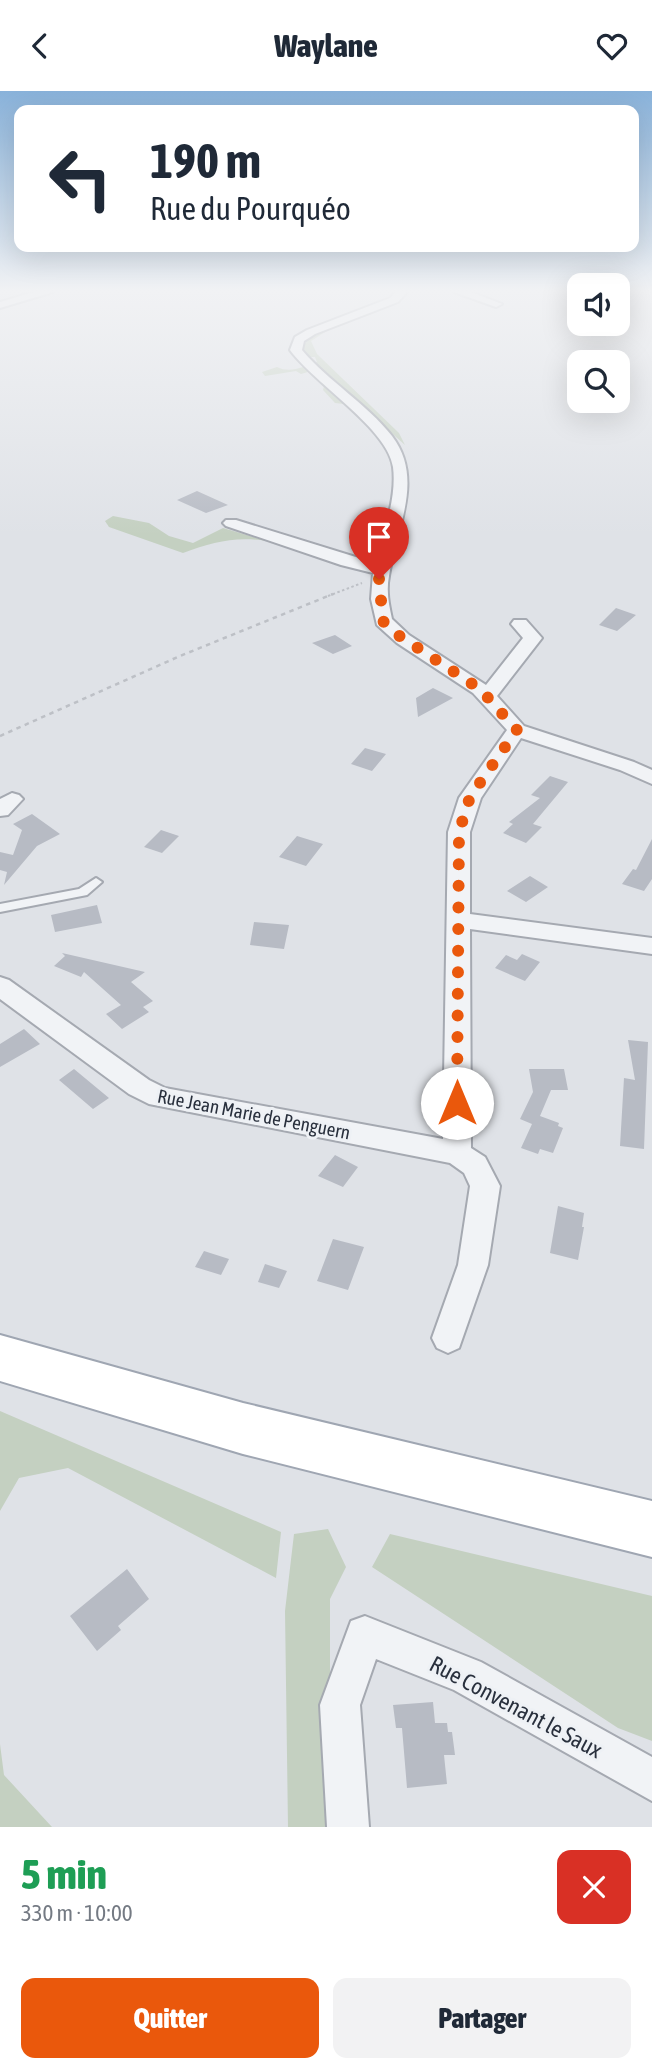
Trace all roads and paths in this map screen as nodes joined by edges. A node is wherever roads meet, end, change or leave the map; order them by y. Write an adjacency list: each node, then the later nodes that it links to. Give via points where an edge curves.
1 (314, 373): 3 (street, via 369,422 399,461 398,498)
2 (231, 523): 3 (street)
3 (381, 573): 5 (street, via 381,610 389,629); 7 (path, via 120,681)
4 (520, 624): 5 (street, via 533,638)
5 (487, 696): 6 (street)
6 (517, 730): 8 (street); 11 (street, via 470,797 459,832)
7 (0, 737)
8 (652, 778)
9 (96, 882): 10 (lane, via 83,892)
10 (0, 908)
11 (459, 920): 12 (street); 14 (street)
12 (652, 946)
13 (0, 986): 14 (street, Rue Jean Marie de Penguern, via 159,1097)
14 (457, 1153): 15 (street, via 475,1165 485,1186 473,1265)
15 (448, 1338)
16 (0, 1358): 17 (main road, via 178,1412 390,1468)
17 (652, 1529)
18 (652, 1780): 19 (street, Rue Convenant le Saux, via 467,1676 365,1635 340,1705)
19 (348, 1827)

